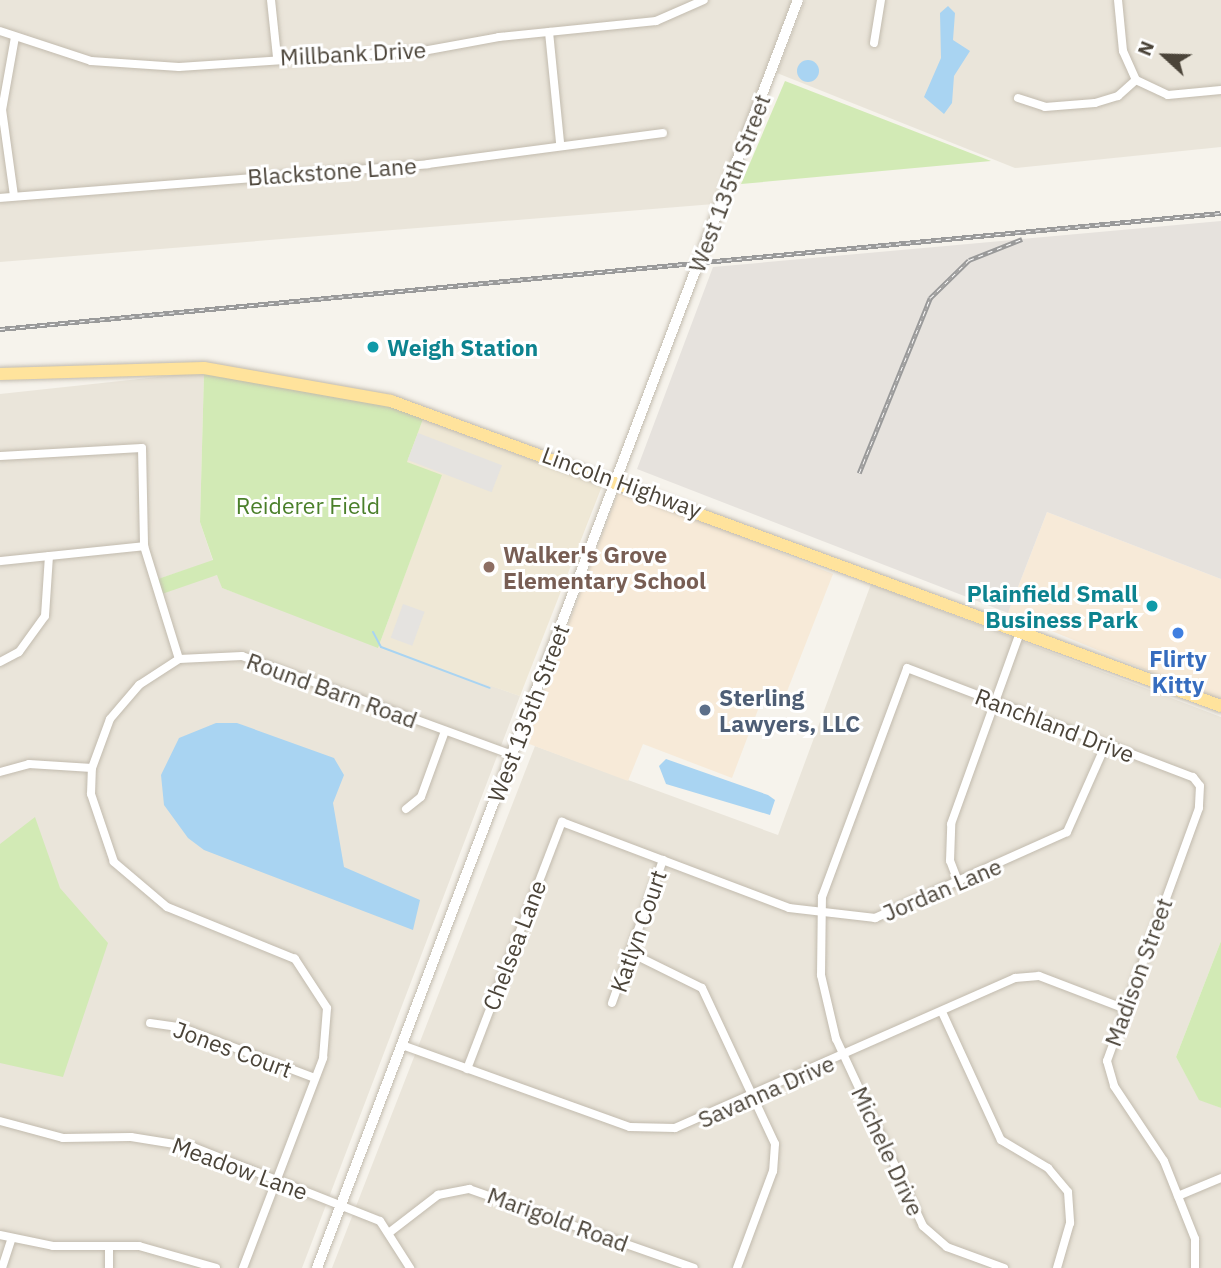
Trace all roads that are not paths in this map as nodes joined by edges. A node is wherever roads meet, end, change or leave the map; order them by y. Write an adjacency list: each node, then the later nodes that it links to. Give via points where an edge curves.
1 (271, 0): 10 (street)
2 (704, 0): 7 (street, Millbank Drive, via 656,21)
3 (798, 0): 20 (street, West 135th Street)
4 (881, 0): 9 (street)
5 (1118, 0): 11 (street, via 1123,51)
6 (0, 31): 8 (street, Millbank Drive)
7 (549, 32): 10 (street, Millbank Drive, via 407,53); 15 (street)
8 (15, 37): 10 (street, Millbank Drive, via 124,67); 16 (street, via 2,110)
9 (874, 43)
10 (277, 57)
11 (1136, 80): 12 (street, via 1168,95); 13 (street, via 1118,96 1095,103 1045,107)
12 (1221, 90)
13 (1018, 99)
14 (663, 133): 15 (street, Blackstone Lane)
15 (560, 143): 16 (street, Blackstone Lane, via 358,171)
16 (14, 196): 17 (street, Blackstone Lane)
17 (0, 198)
18 (0, 374): 20 (main road, Lincoln Highway, via 140,366 282,377 412,407)
19 (0, 456): 21 (street, via 142,448)
20 (617, 479): 24 (main road, Lincoln Highway); 32 (street, West 135th Street)
21 (144, 546): 22 (street); 25 (street)
22 (49, 556): 23 (street); 26 (street, via 45,616 19,652)
23 (0, 561)
24 (1020, 632): 28 (street); 29 (main road, Lincoln Highway)
25 (179, 659): 30 (street, Round Barn Road, via 219,655 263,662); 33 (street, via 124,700 100,739)
26 (0, 662)
27 (907, 668): 28 (street, Ranchland Drive); 40 (street, Michele Drive)
28 (995, 702): 31 (street, Ranchland Drive); 39 (street, via 951,824 950,861)
29 (1221, 706)
30 (445, 731): 32 (street, Round Barn Road); 36 (street, via 421,797)
31 (1107, 744): 35 (street, Ranchland Drive, via 1193,777); 39 (street, Jordan Lane, via 1067,832)
32 (512, 755): 46 (street, West 135th Street)
33 (92, 768): 34 (street, via 29,764); 49 (street, via 93,815 129,881 167,907 295,959 320,988 329,1026)
34 (0, 772)
35 (1200, 786): 43 (street, Madison Street, via 1199,808)
36 (405, 809)
37 (562, 822): 38 (street, Jordan Lane); 48 (street, Chelsea Lane)
38 (663, 860): 40 (street, Jordan Lane); 41 (street, Katlyn Court)
39 (959, 884): 40 (street, Jordan Lane, via 875,918)
40 (818, 914): 47 (street, Michele Drive, via 821,975)
41 (629, 952): 42 (street, Katlyn Court); 50 (street, via 702,988)
42 (612, 1003)
43 (1123, 1008): 44 (street, Savanna Drive, via 1027,976); 54 (street, Madison Street, via 1109,1046 1109,1077 1152,1140)
44 (942, 1012): 47 (street, Savanna Drive); 69 (street, via 1001,1140 1048,1168 1068,1192 1070,1223)
45 (150, 1023): 49 (street, Jones Court, via 180,1027)
46 (402, 1045): 48 (street, Savanna Drive); 55 (street, West 135th Street)
47 (844, 1057): 50 (street, Savanna Drive); 68 (street, Michele Drive, via 923,1226 947,1247)
48 (467, 1069): 50 (street, Savanna Drive, via 652,1129 704,1121)
49 (315, 1078): 53 (street)
50 (753, 1098): 67 (street, via 776,1156)
51 (0, 1121): 53 (street, Meadow Lane, via 63,1138 160,1139)
52 (1221, 1178): 54 (street)
53 (275, 1180): 55 (street, Meadow Lane); 63 (street)
54 (1178, 1196): 70 (street, Madison Street, via 1195,1239)
55 (341, 1204): 56 (street, Meadow Lane); 64 (street, West 135th Street)
56 (390, 1231): 65 (street); 66 (street, Marigold Road, via 438,1195 469,1189)
57 (0, 1235): 58 (street)
58 (11, 1240): 59 (street); 60 (street)
59 (109, 1246): 61 (street); 62 (street, via 164,1250)
60 (2, 1268)
61 (109, 1268)
62 (216, 1268)
63 (243, 1268)
64 (317, 1268)
65 (410, 1268)
66 (694, 1268)
67 (737, 1268)
68 (1004, 1268)
69 (1057, 1268)
70 (1195, 1268)

